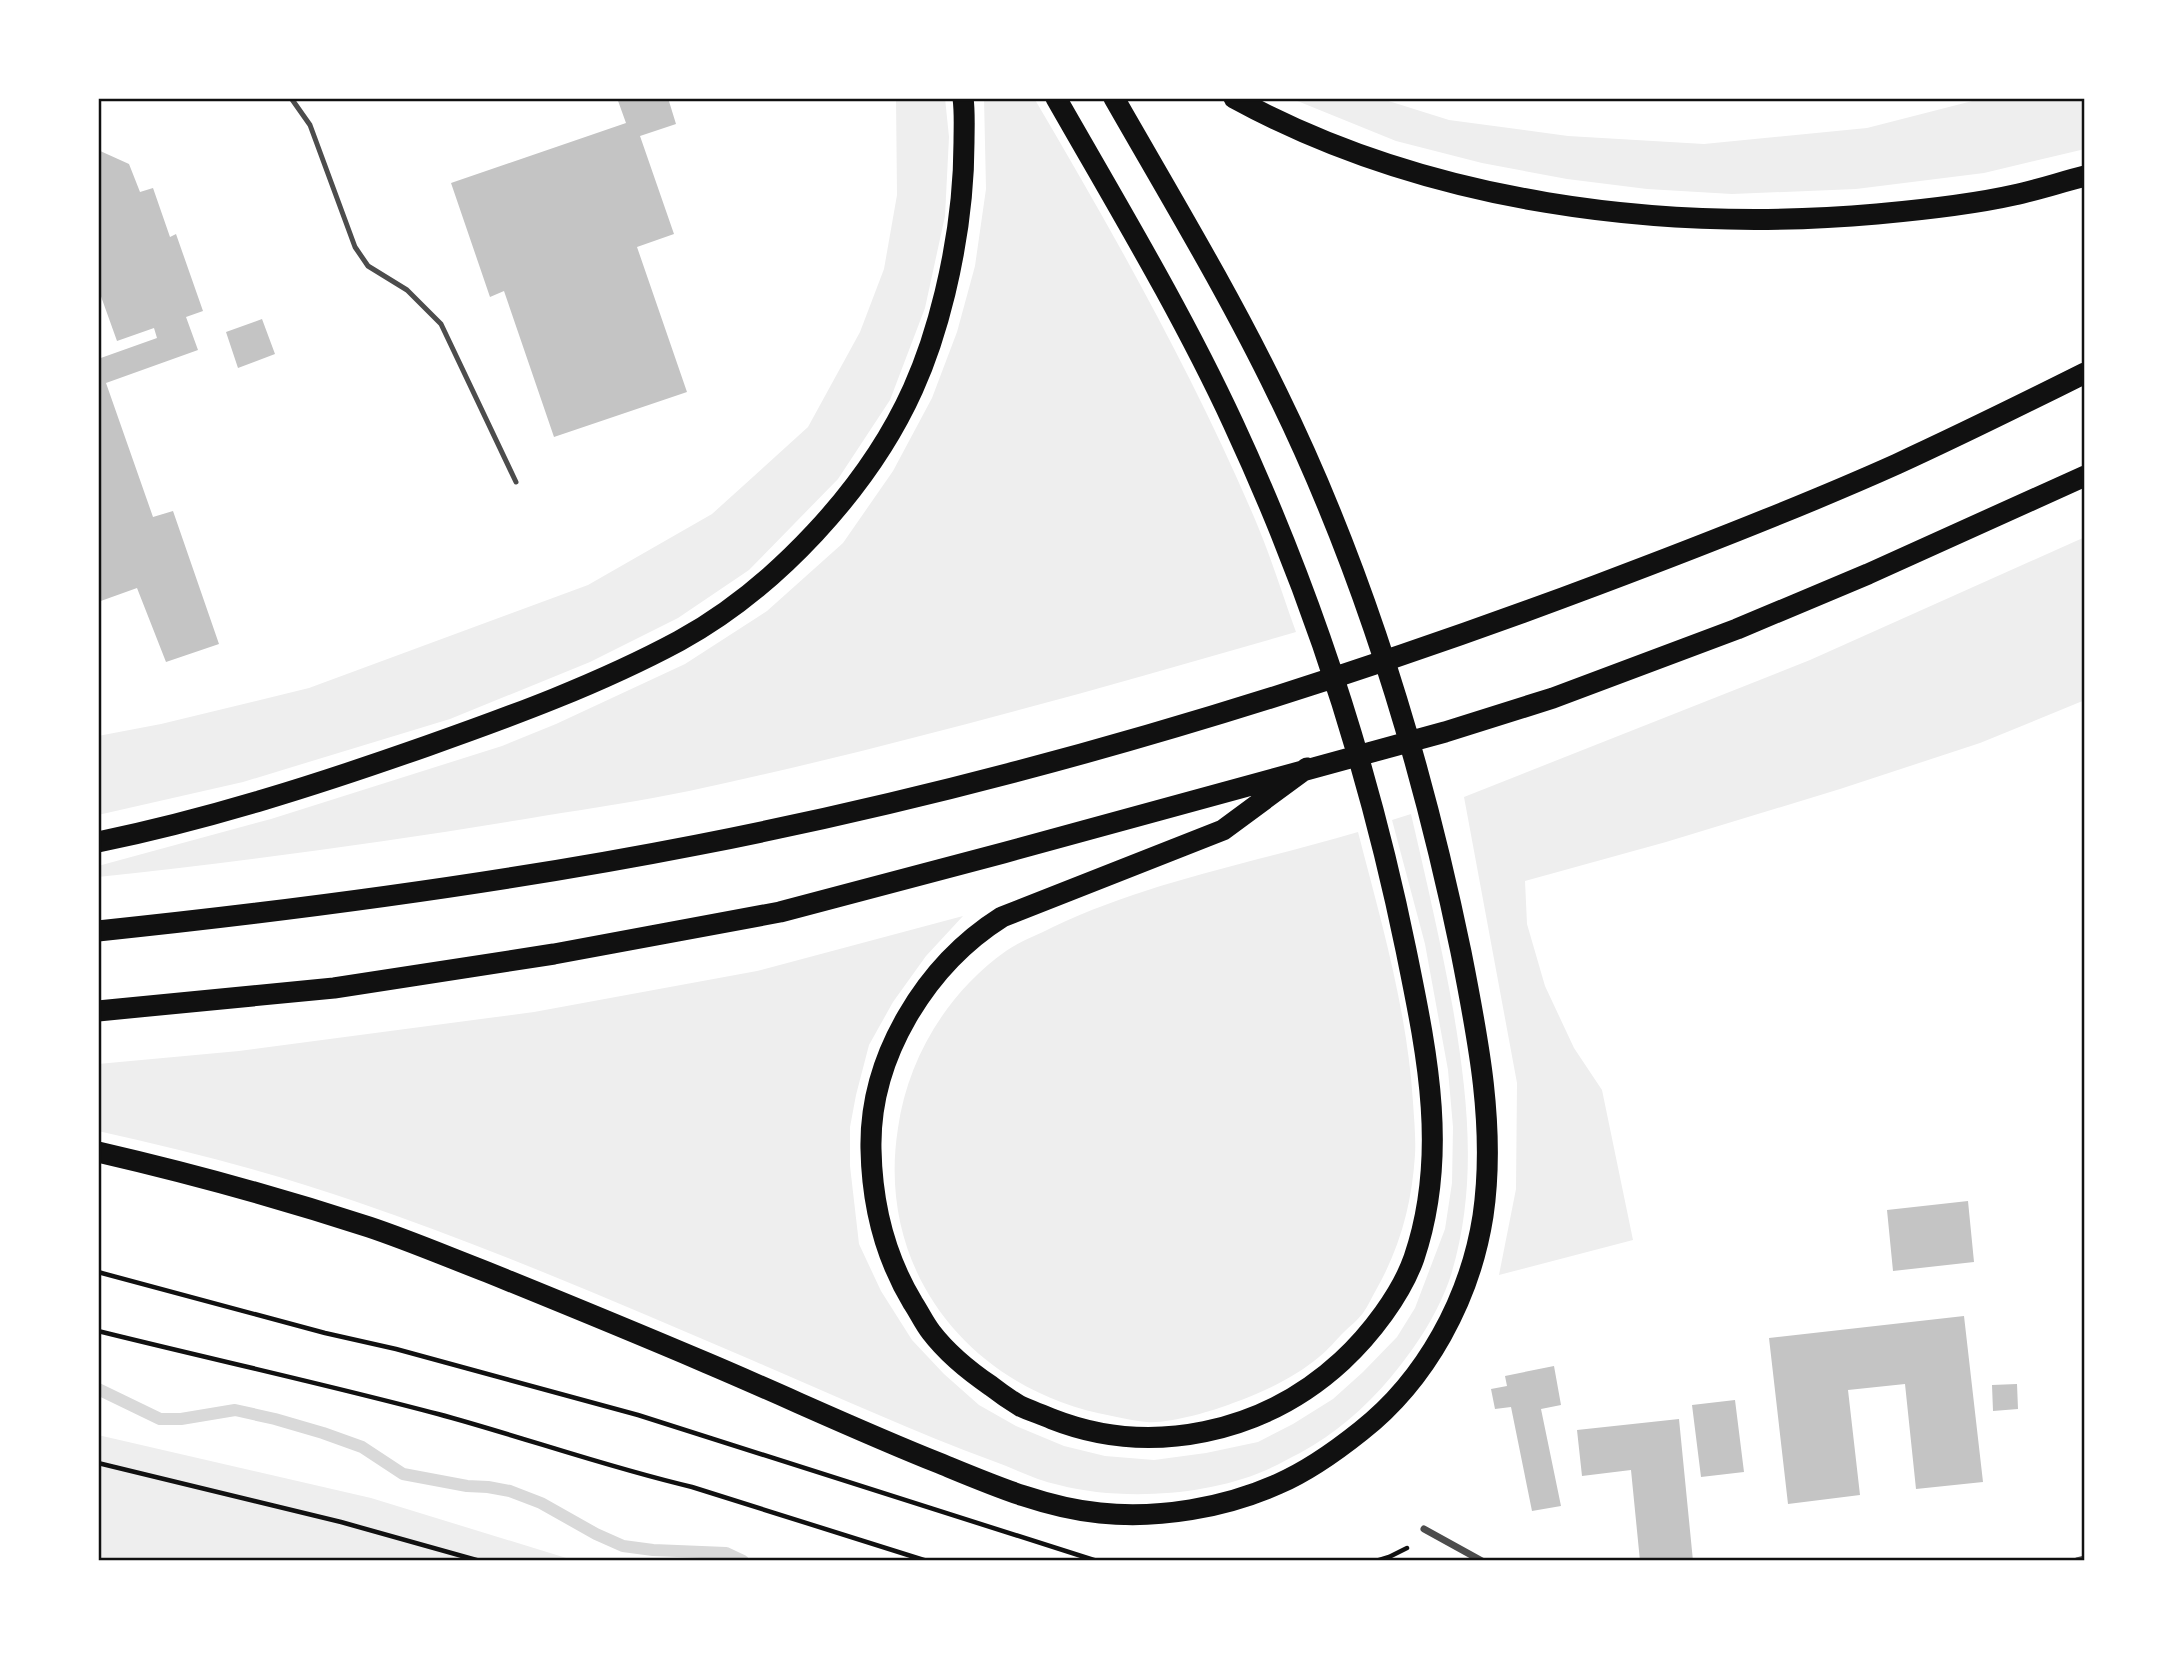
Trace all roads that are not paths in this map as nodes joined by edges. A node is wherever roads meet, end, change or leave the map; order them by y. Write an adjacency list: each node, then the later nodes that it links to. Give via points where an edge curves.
1 (291, 98): 9 (lane, via 310,125 355,247 368,266 407,290 441,324)
2 (963, 98): 11 (highway, via 964,185 956,247 935,331 913,391 877,453 836,509 784,565 736,604 680,640 604,678 365,768)
3 (1056, 98): 10 (highway, via 1182,321 1233,423 1314,620 1345,712 1399,913 1434,1115 1426,1215 1412,1264 1358,1347 1321,1381 1234,1426 1180,1437 1123,1437 1071,1426 1020,1406 970,1372 931,1332 886,1248 876,1208 871,1138 875,1099 900,1029 957,951 1002,917 1223,830)
4 (1114, 98): 14 (highway, via 1240,318 1280,399 1365,601 1398,699 1436,840 1466,979 1486,1109 1483,1219 1451,1319 1419,1373 1379,1417 1332,1454 1278,1484 1219,1504 1157,1514 1097,1513 1038,1500 977,1479 577,1308 371,1228)
5 (1234, 98): 6 (highway, via 1278,122 1439,180 1624,212 1821,219 2012,196)
6 (2085, 176)
7 (2085, 373): 12 (highway, via 1897,464 1708,543 1523,613 1188,724 927,794 701,845 463,886)
8 (2085, 476): 10 (highway, via 1737,629 1553,698)
9 (516, 482)
10 (1307, 768): 13 (highway, via 780,912 334,988)
11 (98, 842)
12 (98, 931)
13 (98, 1011)
14 (98, 1152)
15 (1424, 1529): 17 (street)
16 (2085, 1559): 18 (street)
17 (1482, 1561)
18 (2077, 1561)

